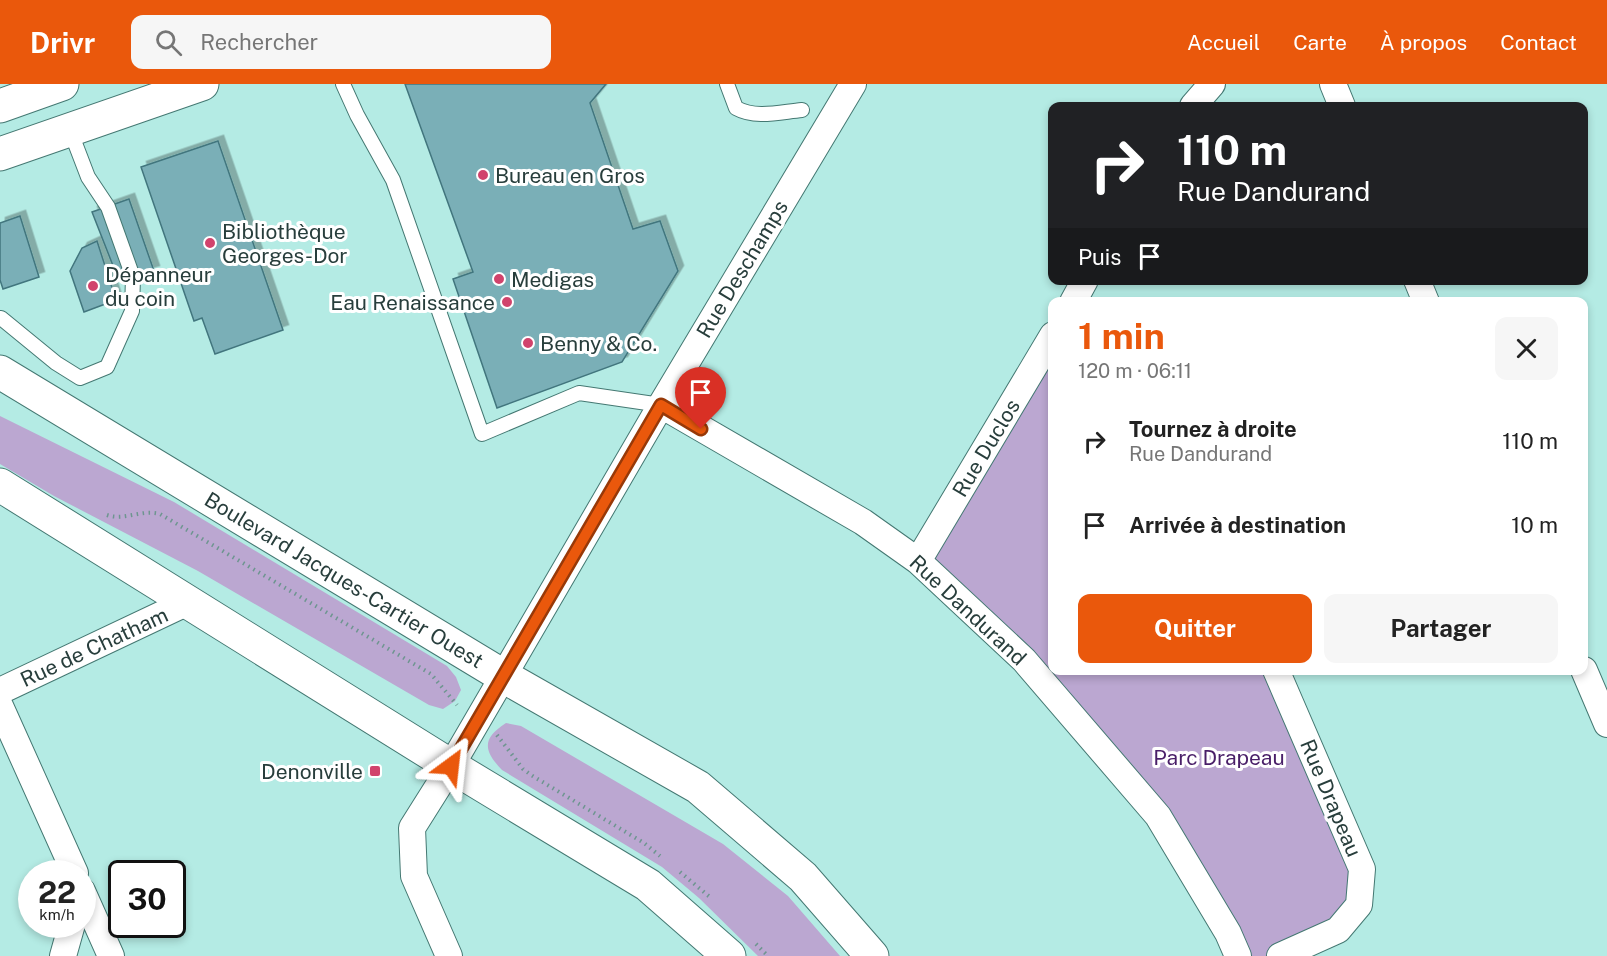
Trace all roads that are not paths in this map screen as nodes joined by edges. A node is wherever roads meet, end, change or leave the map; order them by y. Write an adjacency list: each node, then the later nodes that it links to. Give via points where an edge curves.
1 (62, 84): 10 (main road)
2 (202, 84): 12 (main road)
3 (344, 84): 17 (lane, via 393,180 482,434 579,393)
4 (727, 84): 11 (lane, via 736,108 745,113)
5 (853, 84): 17 (street, Rue Deschamps)
6 (1212, 84): 8 (street)
7 (1333, 84): 9 (street)
8 (1196, 102)
9 (1340, 102)
10 (0, 106)
11 (802, 110)
12 (70, 130): 13 (main road); 14 (lane, via 88,177 108,207 133,277 132,311 107,367 80,378)
13 (0, 154)
14 (1, 318)
15 (1048, 343): 19 (street, Rue Duclos)
16 (0, 372): 23 (main road, Boulevard Jacques-Cartier Ouest)
17 (661, 405): 19 (street, Rue Dandurand, via 863,522); 23 (street, Rue Deschamps)
18 (0, 485): 20 (main road)
19 (918, 561): 36 (street, Rue Dandurand, via 1024,660 1158,816)
20 (188, 602): 24 (street, Rue de Chatham); 27 (main road)
21 (1278, 675): 37 (street, Rue Drapeau, via 1362,869 1359,905 1338,930)
22 (1586, 675): 26 (street)
23 (503, 676): 27 (street, Rue Deschamps); 35 (main road, Boulevard Jacques-Cartier Ouest, via 698,787 803,877)
24 (0, 691)
25 (0, 706): 28 (street)
26 (1607, 724)
27 (451, 766): 31 (main road, via 648,885); 34 (street, Rue Deschamps, via 412,828 414,876)
28 (69, 860)
29 (96, 922): 33 (street)
30 (68, 938): 32 (street)
31 (740, 947)
32 (63, 956)
33 (111, 956)
34 (449, 956)
35 (872, 956)
36 (1238, 956)
37 (1280, 956)

